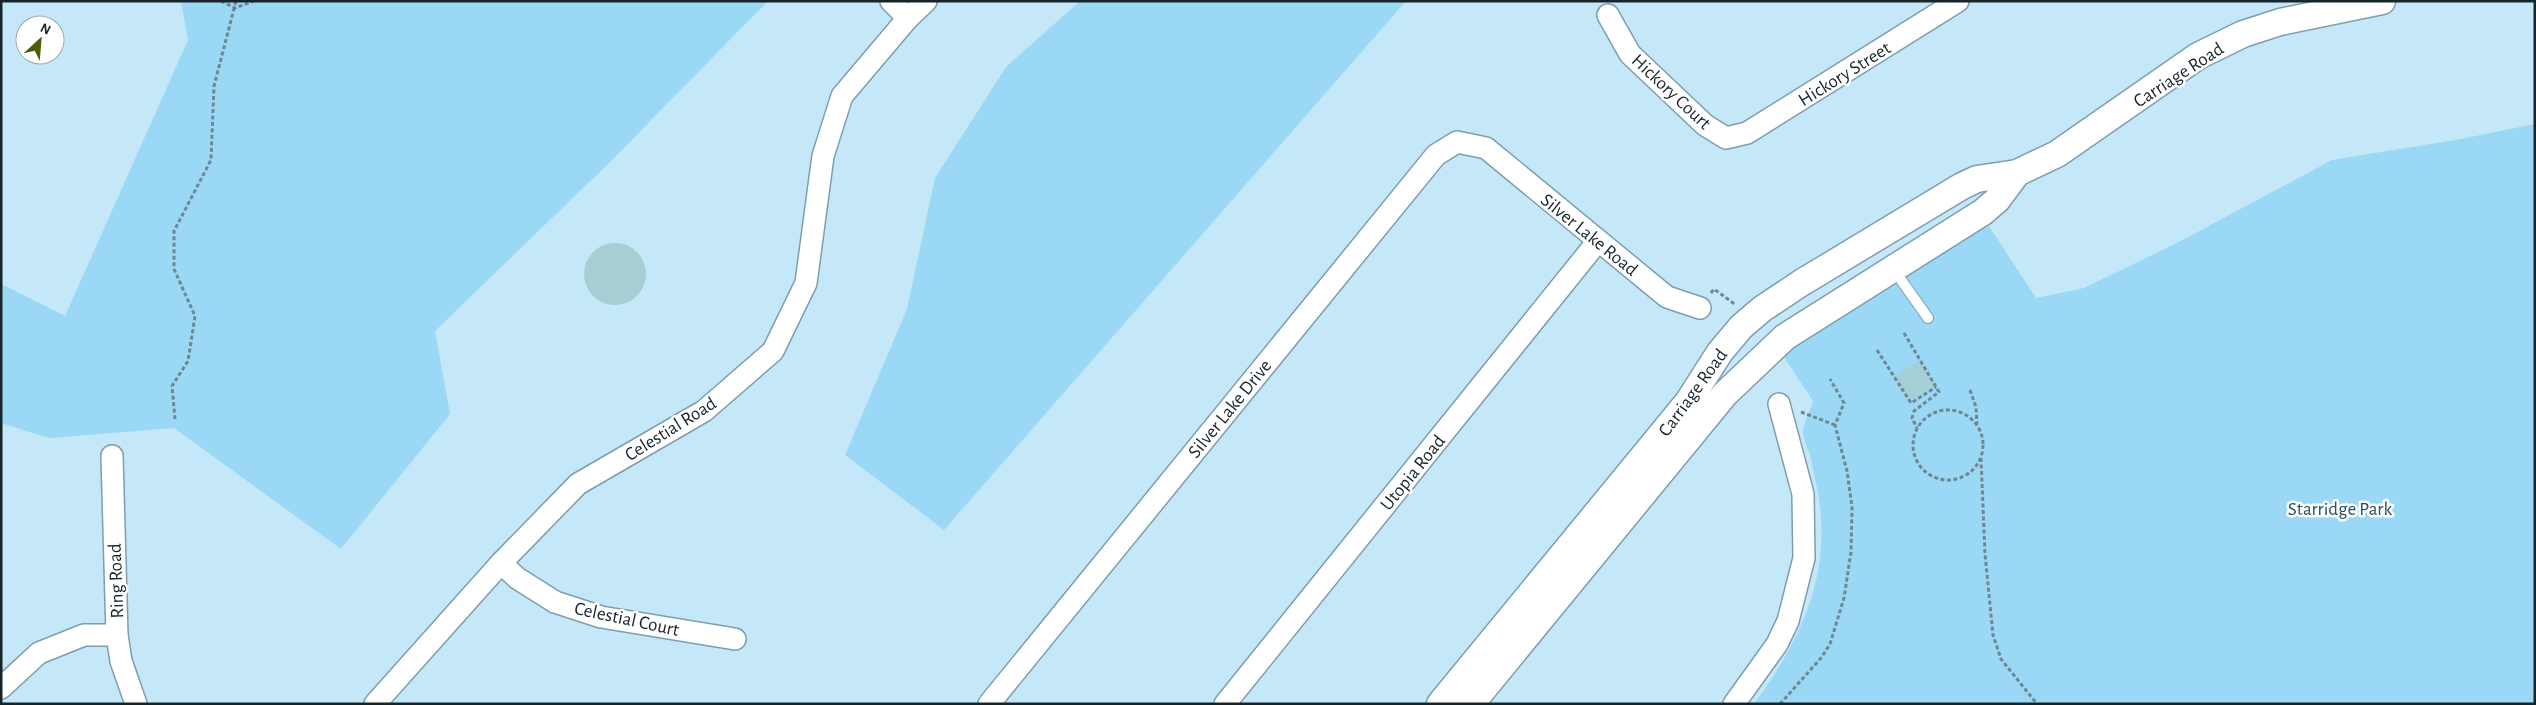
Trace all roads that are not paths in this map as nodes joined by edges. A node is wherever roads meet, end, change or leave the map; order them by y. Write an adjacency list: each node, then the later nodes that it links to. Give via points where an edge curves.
1 (891, 1): 6 (street)
2 (926, 1): 6 (street, Celestial Road)
3 (1958, 1): 7 (street, Hickory Street, via 1747,133)
4 (2382, 1): 9 (street, Carriage Road, via 2280,22 2244,34 2198,56 2057,154)
5 (1608, 15): 7 (street, Hickory Court, via 1630,54 1706,125)
6 (908, 18): 18 (street, Celestial Road, via 842,96 823,156 806,283 773,351 704,411 578,484)
7 (1726, 138)
8 (1486, 148): 11 (street, Silver Lake Road); 24 (street, Silver Lake Drive, via 1457,142 1436,155)
9 (2017, 173): 10 (street, Carriage Road, via 1970,182); 12 (street, Carriage Road, via 1983,212)
10 (1874, 240): 12 (street); 16 (street, Carriage Road, via 1801,283 1741,327 1720,352)
11 (1598, 241): 13 (street, Silver Lake Road, via 1667,297); 25 (street, Utopia Road)
12 (1894, 269): 14 (lane); 16 (street, Carriage Road, via 1784,337 1725,394)
13 (1700, 308)
14 (1928, 318)
15 (1779, 404): 28 (street, via 1803,494 1804,558 1788,622 1777,644)
16 (1685, 423): 26 (street, Carriage Road); 27 (street, Carriage Road)
17 (112, 456): 19 (street, Ring Road)
18 (501, 563): 20 (street, Celestial Court, via 517,578 560,603 601,616); 23 (street, Celestial Road)
19 (116, 634): 21 (street, via 84,635 39,654); 22 (street, Ring Road)
20 (735, 639)
21 (1, 688)
22 (136, 704)
23 (375, 704)
24 (988, 704)
25 (1225, 704)
26 (1440, 704)
27 (1471, 704)
28 (1734, 704)

